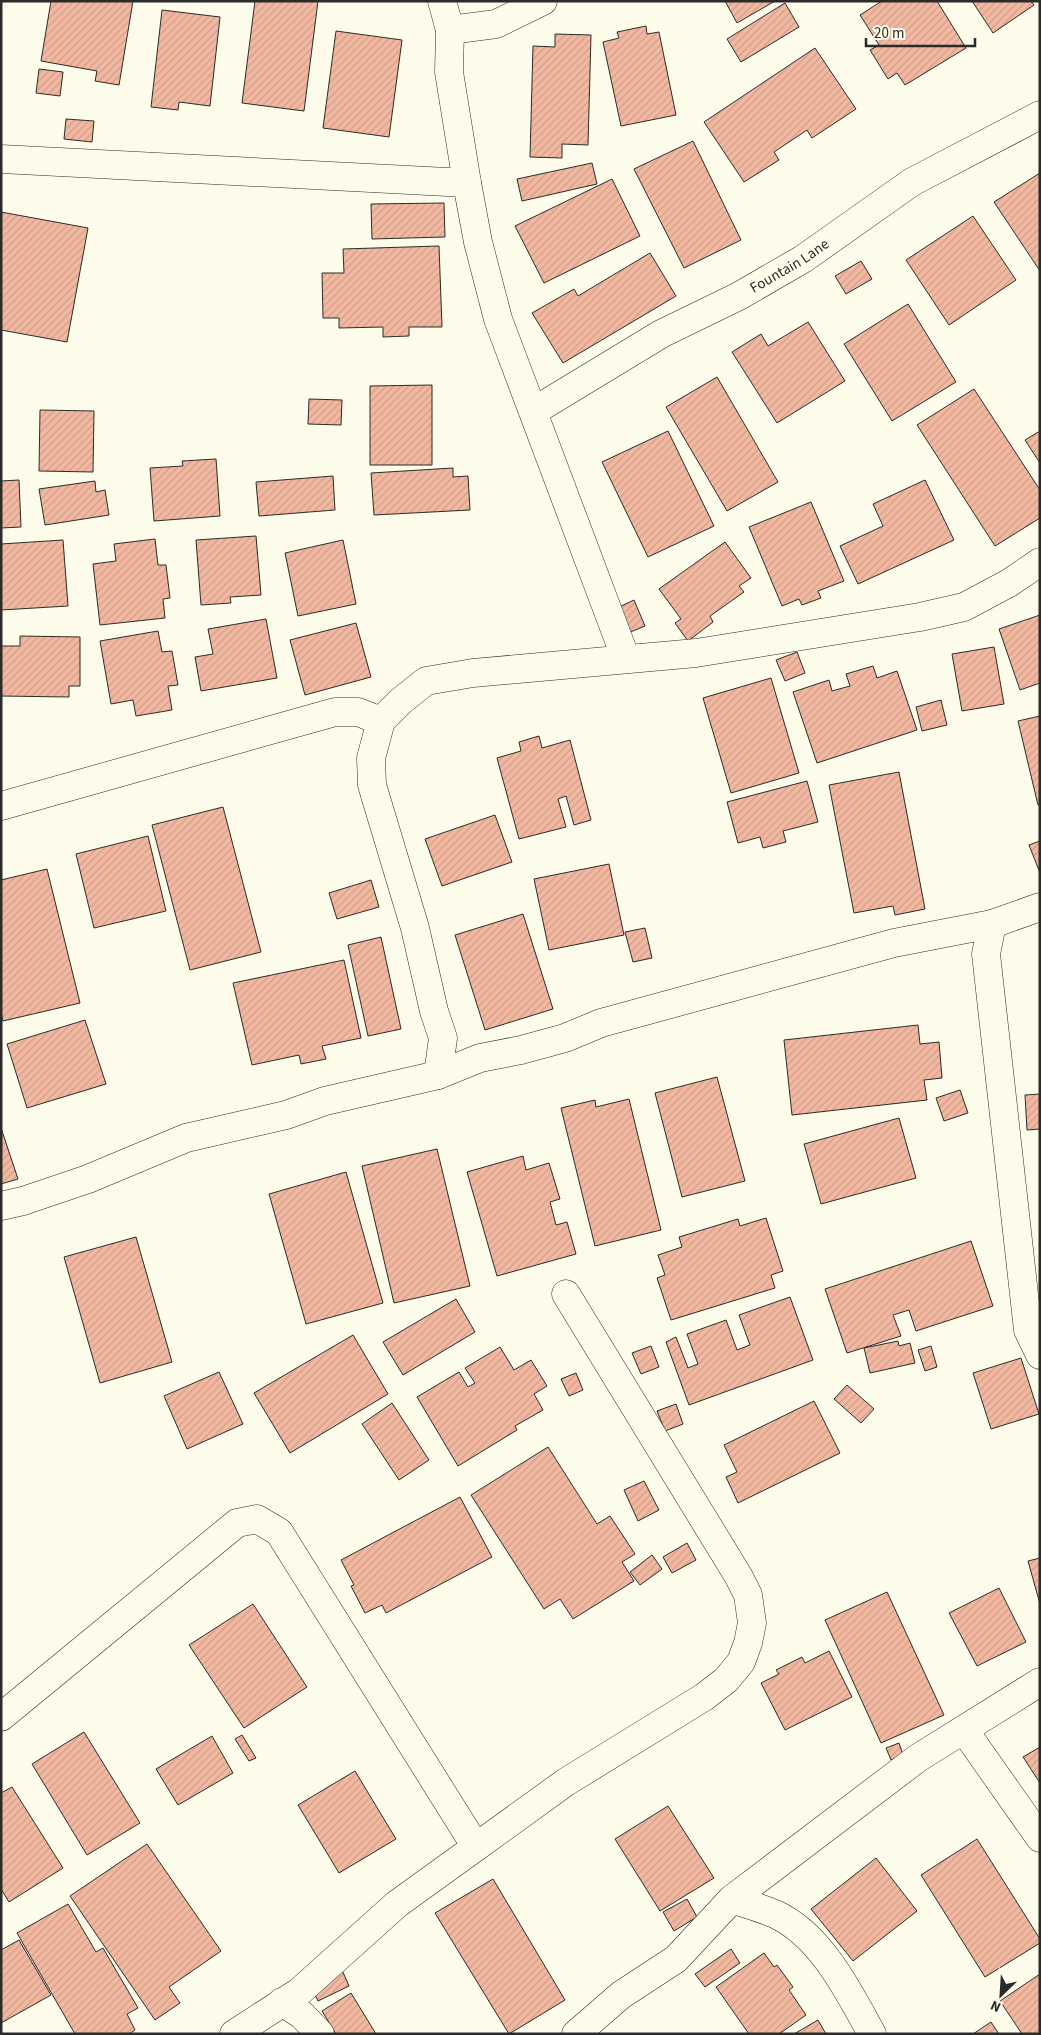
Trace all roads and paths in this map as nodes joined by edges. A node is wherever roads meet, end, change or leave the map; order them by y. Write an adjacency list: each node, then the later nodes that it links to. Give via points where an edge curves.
1 (442, 1): 3 (street)
2 (543, 1): 3 (street, via 496,24)
3 (450, 30): 6 (street, via 449,72)
4 (1040, 115): 7 (street, Fountain Lane, via 912,182 803,259 739,296 660,334)
5 (1, 159): 6 (street)
6 (468, 183): 7 (street, via 478,242 498,319)
7 (534, 411): 9 (street)
8 (1040, 562): 9 (street, via 964,607 696,653)
9 (626, 659): 10 (street, via 473,673 426,681)
10 (381, 722): 11 (street, via 358,712 335,712); 14 (street, via 372,758 372,785 415,928 442,1038)
11 (1, 806)
12 (1040, 907): 13 (street)
13 (992, 924): 14 (street, via 894,943 601,1023 566,1038 480,1058); 17 (street, via 986,954 999,1080 1028,1330)
14 (438, 1075): 15 (street, via 186,1138 88,1179)
15 (1, 1206)
16 (566, 1294): 22 (street, via 739,1577 748,1596 752,1623 741,1662 726,1680 704,1697 566,1782)
17 (1040, 1355)
18 (1040, 1682): 20 (street)
19 (1, 1717): 22 (street, via 237,1523 257,1519 279,1532)
20 (964, 1730): 21 (street); 23 (street, via 918,1758)
21 (1040, 1838)
22 (476, 1847): 24 (street, via 397,1904 299,1992)
23 (732, 1899): 27 (street, via 676,1959 621,1995); 28 (street, via 776,1914 801,1930 832,1964)
24 (282, 2002): 25 (street); 26 (street)
25 (234, 2034)
26 (320, 2034)
27 (576, 2034)
28 (872, 2034)

